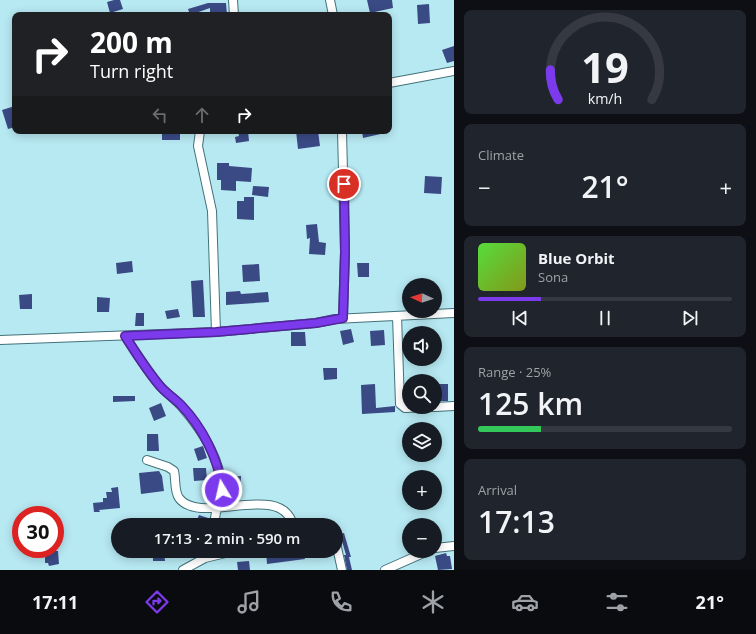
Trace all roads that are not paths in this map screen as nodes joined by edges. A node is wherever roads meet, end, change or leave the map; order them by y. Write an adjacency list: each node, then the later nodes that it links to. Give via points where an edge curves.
1 (233, 0): 3 (street)
2 (330, 0): 4 (street)
3 (234, 12)
4 (332, 12)
5 (454, 71): 6 (street)
6 (392, 82)
7 (200, 134): 12 (street, via 198,146 212,211)
8 (342, 134): 11 (street, via 345,252)
9 (454, 312): 10 (street)
10 (396, 316): 11 (street); 15 (street)
11 (343, 318): 12 (street, via 316,323)
12 (216, 332): 13 (street)
13 (125, 336): 14 (street); 19 (street, via 157,382 182,406 208,445 221,481 221,499)
14 (0, 340)
15 (402, 406)
16 (454, 406): 17 (street)
17 (442, 407)
18 (147, 460): 19 (street, via 174,471 178,496 186,503 209,509)
19 (217, 507): 20 (street); 21 (street, via 262,504 277,507)
20 (216, 518)
21 (289, 518)
22 (454, 546): 23 (street)
23 (442, 547)
24 (200, 558): 27 (street)
25 (339, 558): 28 (street)
26 (412, 558): 29 (street)
27 (183, 570)
28 (342, 570)
29 (385, 570)

